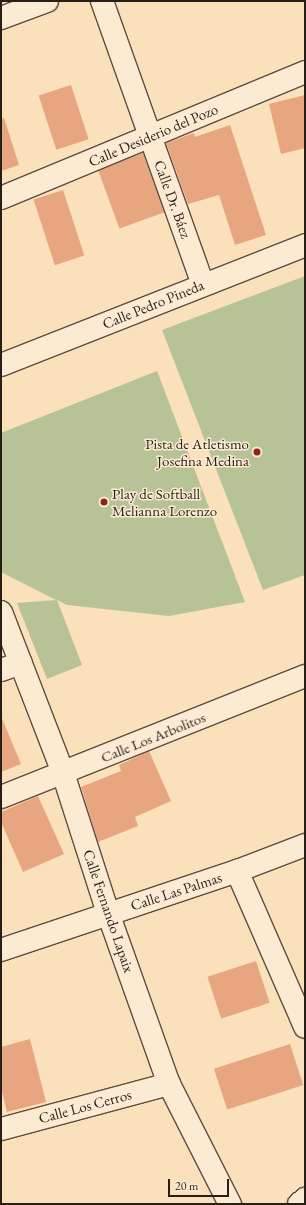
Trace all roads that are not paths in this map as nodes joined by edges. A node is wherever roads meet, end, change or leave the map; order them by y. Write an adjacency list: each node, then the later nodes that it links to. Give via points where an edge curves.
1 (47, 1): 3 (street)
2 (102, 1): 5 (street, Calle Dr. Báez)
3 (1, 18)
4 (305, 72): 5 (street, Calle Desiderio del Pozo)
5 (150, 136): 6 (street, Calle Desiderio del Pozo); 8 (street, Calle Dr. Báez)
6 (1, 198)
7 (305, 245): 8 (street, Calle Pedro Pineda)
8 (203, 284): 9 (street, Calle Pedro Pineda)
9 (1, 365)
10 (1, 612): 11 (street, Calle Fernando Lapaix)
11 (11, 666): 13 (street, Calle Fernando Lapaix)
12 (305, 676): 13 (street, Calle Los Arbolitos)
13 (63, 773): 14 (street, Calle Los Arbolitos); 17 (street, Calle Fernando Lapaix)
14 (1, 797)
15 (305, 845): 16 (street, Calle Las Palmas)
16 (237, 871): 17 (street, Calle Las Palmas); 19 (street)
17 (108, 913): 18 (street, Calle Las Palmas); 20 (street, Calle Fernando Lapaix)
18 (1, 950)
19 (305, 1027)
20 (169, 1084): 21 (street, Calle Los Cerros); 23 (street, Calle Fernando Lapaix)
21 (1, 1129)
22 (305, 1199): 24 (street)
23 (230, 1204)
24 (299, 1204)

